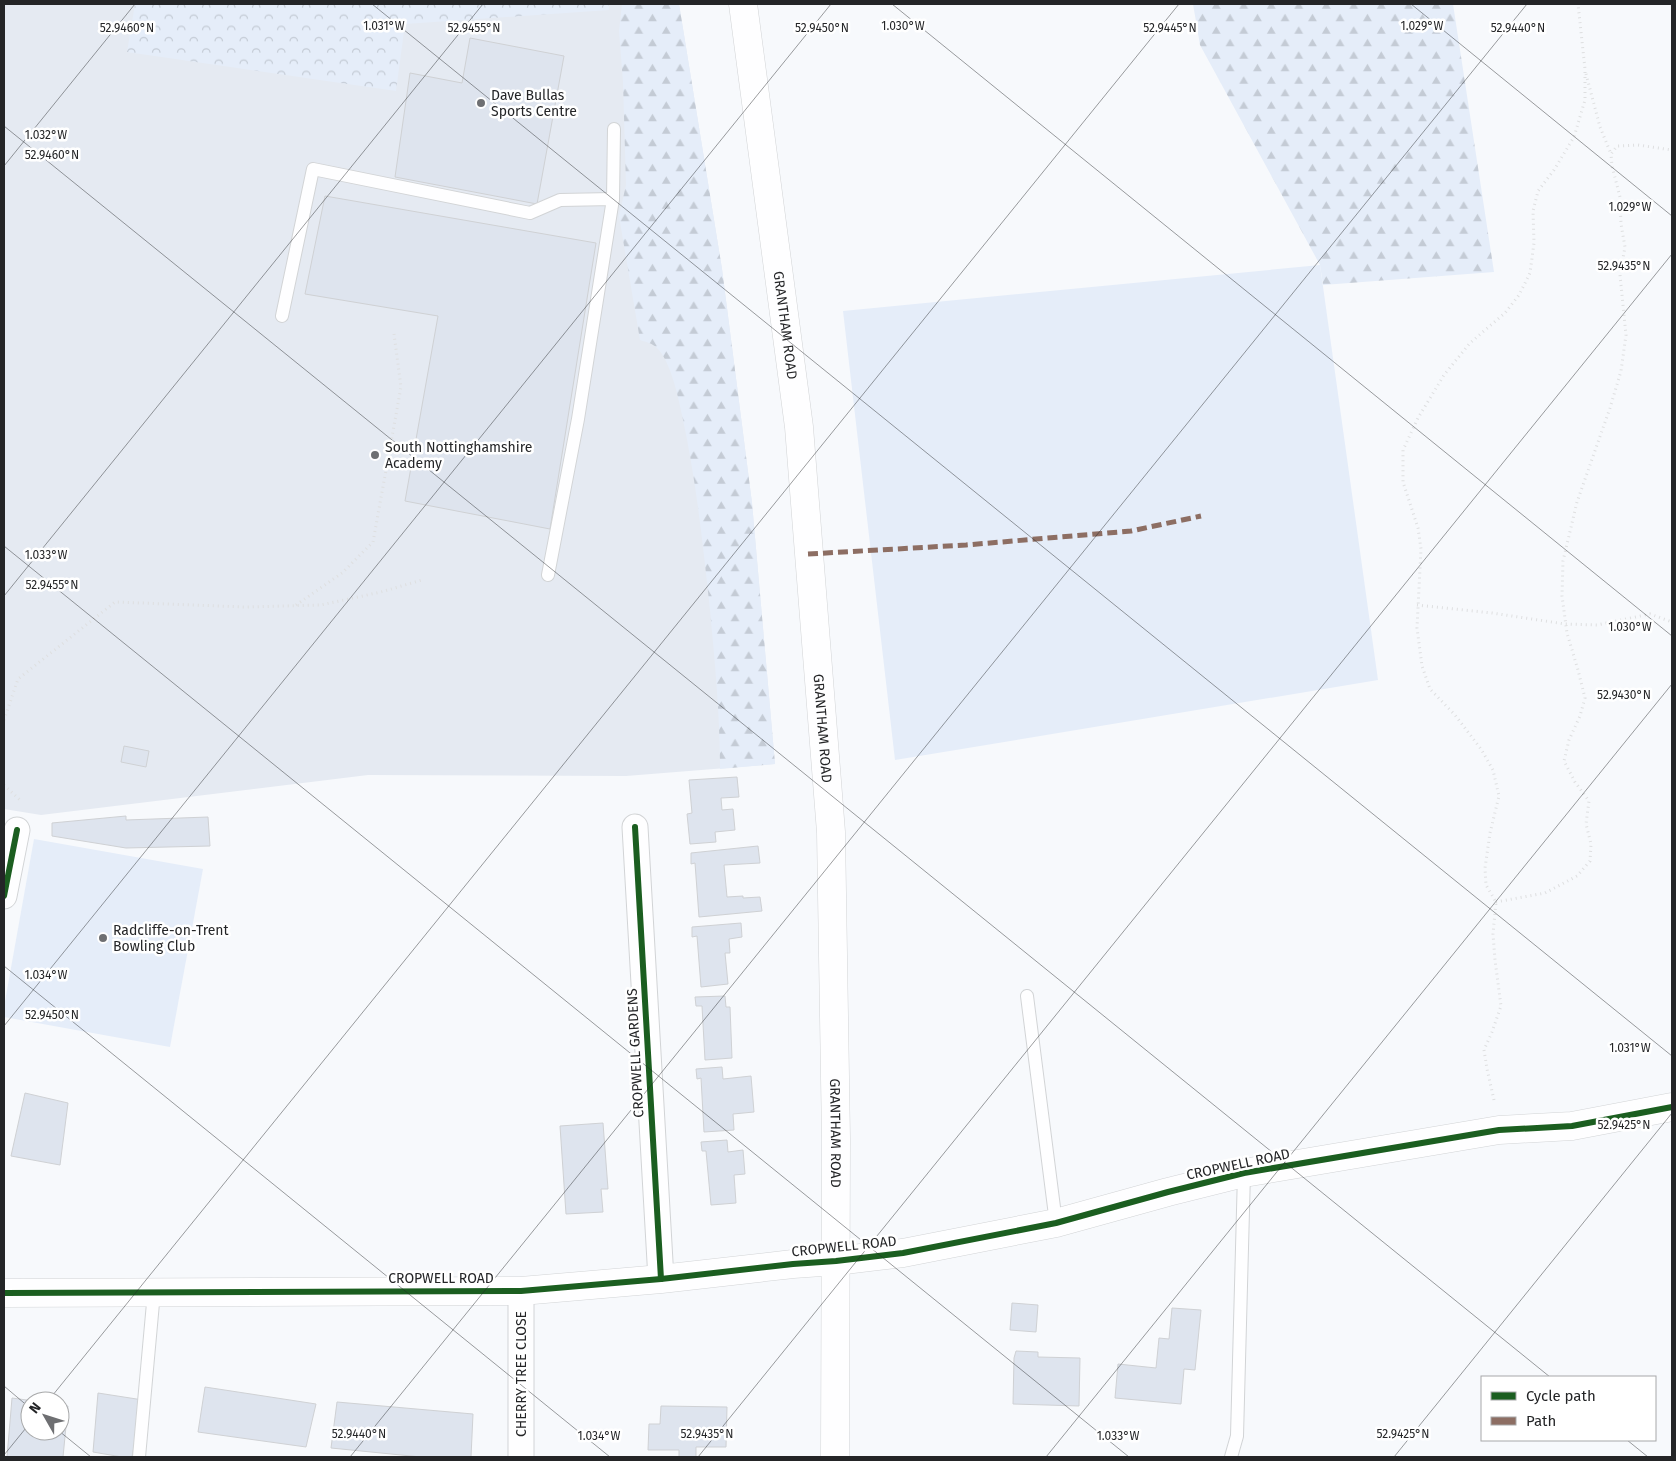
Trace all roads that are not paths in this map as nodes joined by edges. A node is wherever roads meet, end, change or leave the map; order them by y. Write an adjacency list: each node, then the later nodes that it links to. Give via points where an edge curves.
1 (743, 4): 13 (main road, GRANTHAM ROAD, via 799,427 831,832)
2 (614, 129): 3 (lane)
3 (613, 198): 4 (lane, via 560,200 530,213 313,169); 5 (lane, via 578,419)
4 (282, 316)
5 (548, 575)
6 (635, 826): 14 (street, CROPWELL GARDENS)
7 (17, 830): 8 (street)
8 (4, 896)
9 (1028, 996): 12 (lane)
10 (1672, 1107): 11 (main road, CROPWELL ROAD, via 1572,1126 1499,1130)
11 (1244, 1173): 12 (main road, CROPWELL ROAD); 21 (lane, via 1236,1436)
12 (1056, 1223): 13 (main road, CROPWELL ROAD, via 903,1253)
13 (836, 1261): 14 (main road, CROPWELL ROAD); 20 (main road, GRANTHAM ROAD)
14 (661, 1279): 15 (main road, CROPWELL ROAD)
15 (521, 1291): 16 (main road, CROPWELL ROAD); 19 (street, CHERRY TREE CLOSE)
16 (154, 1292): 17 (main road, CROPWELL ROAD); 18 (lane)
17 (4, 1293)
18 (139, 1457)
19 (521, 1457)
20 (835, 1457)
21 (1231, 1457)

